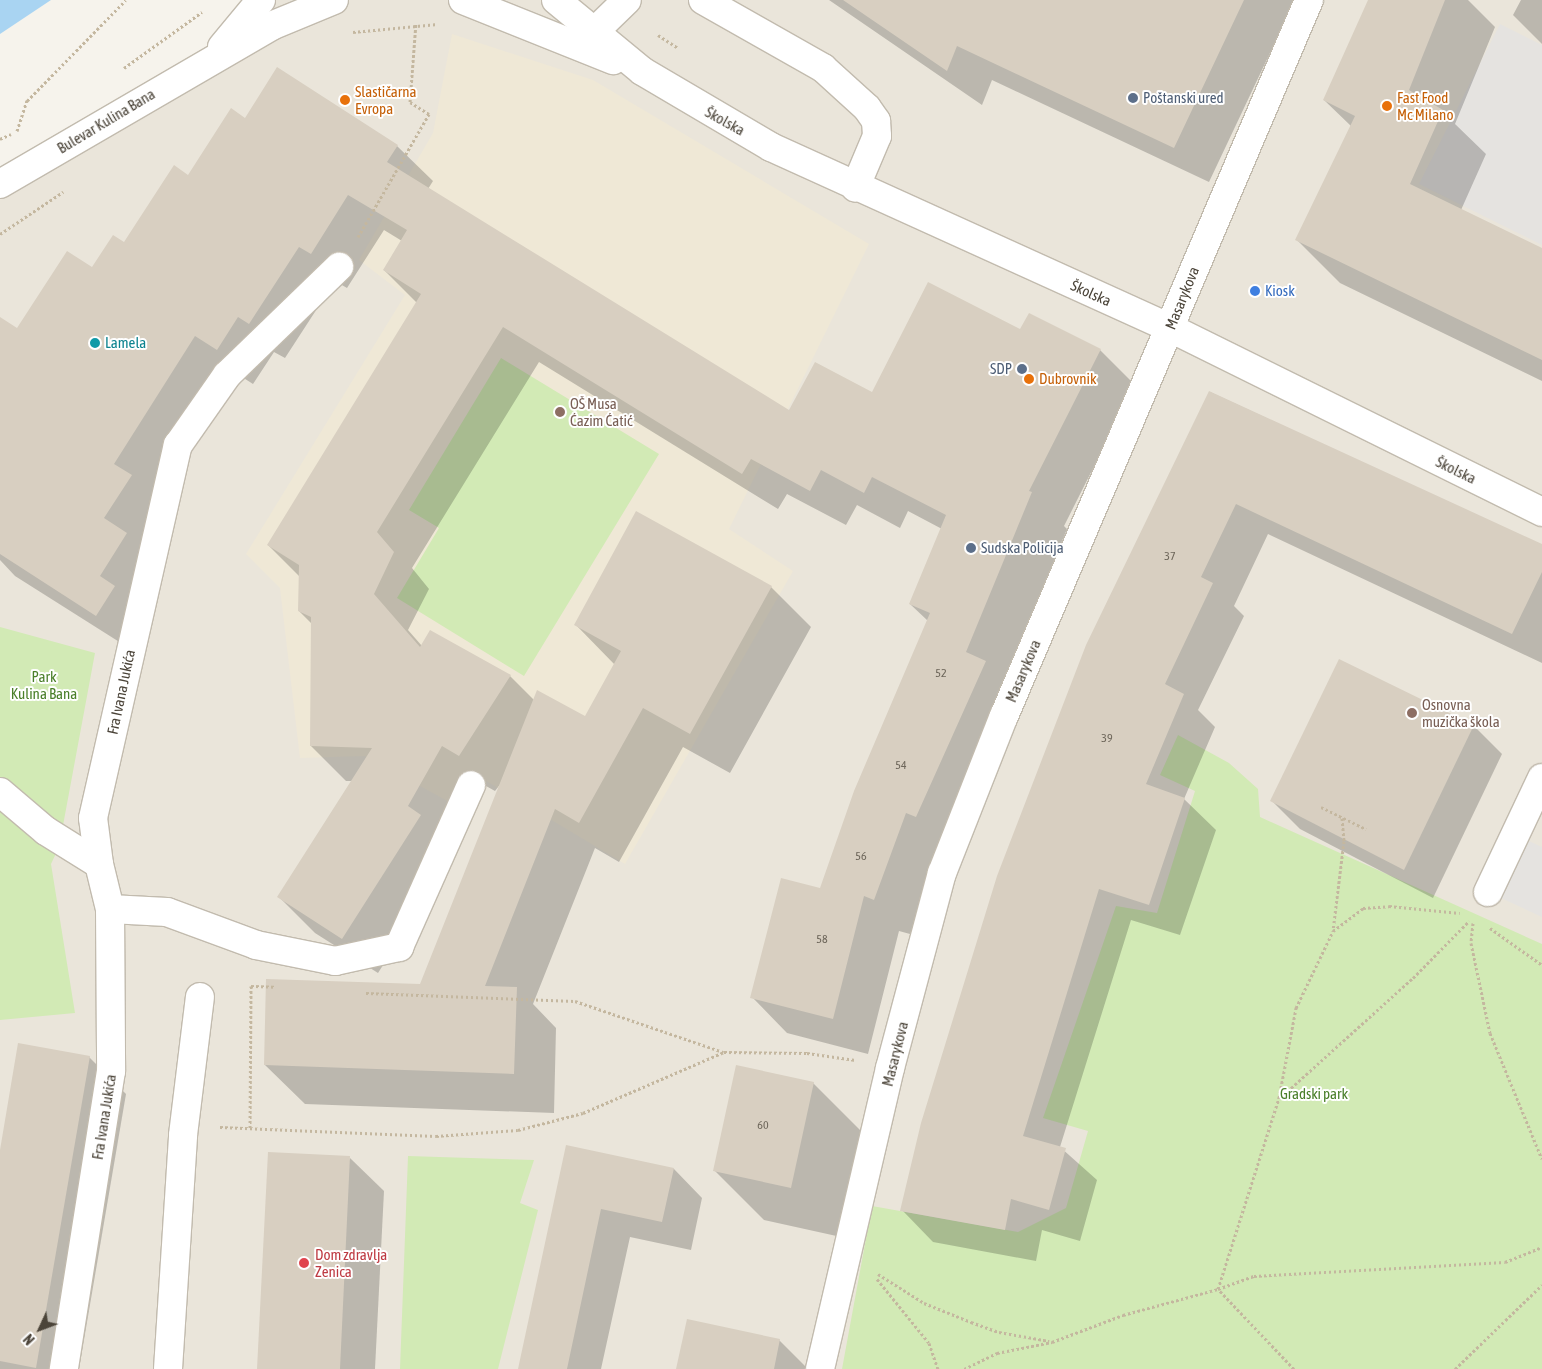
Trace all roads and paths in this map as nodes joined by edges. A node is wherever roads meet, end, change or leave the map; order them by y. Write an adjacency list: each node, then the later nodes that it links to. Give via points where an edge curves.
1 (126, 0): 18 (path, via 27,101)
2 (261, 0): 14 (street, Bulevar Kulina Bana)
3 (334, 0): 14 (street, Bulevar Kulina Bana, via 271,26)
4 (463, 0): 15 (street, Školska)
5 (556, 0): 13 (street, Školska)
6 (626, 0): 13 (street)
7 (703, 0): 21 (street, via 823,68 867,108 876,120 877,136)
8 (1309, 0): 23 (street, Masarykova)
9 (210, 6): 16 (path)
10 (416, 23): 11 (path); 12 (path); 22 (path, via 410,102 429,114)
11 (444, 24)
12 (343, 33)
13 (593, 33): 15 (street, Školska)
14 (213, 59): 20 (street, Bulevar Kulina Bana)
15 (642, 71): 21 (street, Školska, via 724,121)
16 (118, 72)
17 (25, 127): 18 (path)
18 (17, 131): 19 (path)
19 (0, 139)
20 (0, 184)
21 (855, 188): 23 (street, Školska)
22 (339, 267): 31 (street, Fra Ivana Jukića, via 227,375 178,445 157,521 93,818)
23 (1170, 328): 24 (street, Školska); 41 (street, Masarykova, via 942,873)
24 (1542, 512)
25 (1542, 778): 32 (street)
26 (471, 785): 33 (street, via 399,947 335,961 256,944 168,912)
27 (0, 792): 31 (street, via 46,832)
28 (1321, 807): 29 (path)
29 (1342, 818): 30 (path); 35 (path, via 1344,842)
30 (1366, 829)
31 (99, 864): 33 (street, Fra Ivana Jukića)
32 (1488, 892)
33 (110, 909): 51 (street, Fra Ivana Jukića, via 112,1071)
34 (1474, 916): 35 (path, via 1389,906 1363,908); 36 (path); 42 (path, via 1399,991); 45 (path, via 1471,943 1490,1033)
35 (1333, 931): 42 (path, via 1296,1008)
36 (1542, 965)
37 (279, 988): 44 (path, via 251,986)
38 (355, 992): 40 (path, via 575,1000)
39 (200, 998): 43 (street)
40 (724, 1052): 41 (path, via 807,1053); 44 (path, via 582,1113 518,1130 436,1136)
41 (890, 1068): 47 (street, Masarykova)
42 (1279, 1098): 49 (path)
43 (185, 1125): 44 (path); 52 (street)
44 (250, 1129)
45 (1542, 1159)
46 (1542, 1247): 49 (path, via 1505,1262 1254,1276)
47 (854, 1261): 50 (path, via 924,1303 999,1332); 53 (street, Masarykova); 54 (path, via 916,1324 929,1343)
48 (1542, 1285): 57 (path)
49 (1218, 1289): 50 (path, via 1123,1315); 56 (path)
50 (1052, 1342): 55 (path, via 997,1353)
51 (64, 1369)
52 (168, 1369)
53 (820, 1369)
54 (938, 1369)
55 (964, 1369)
56 (1294, 1369)
57 (1455, 1369)

